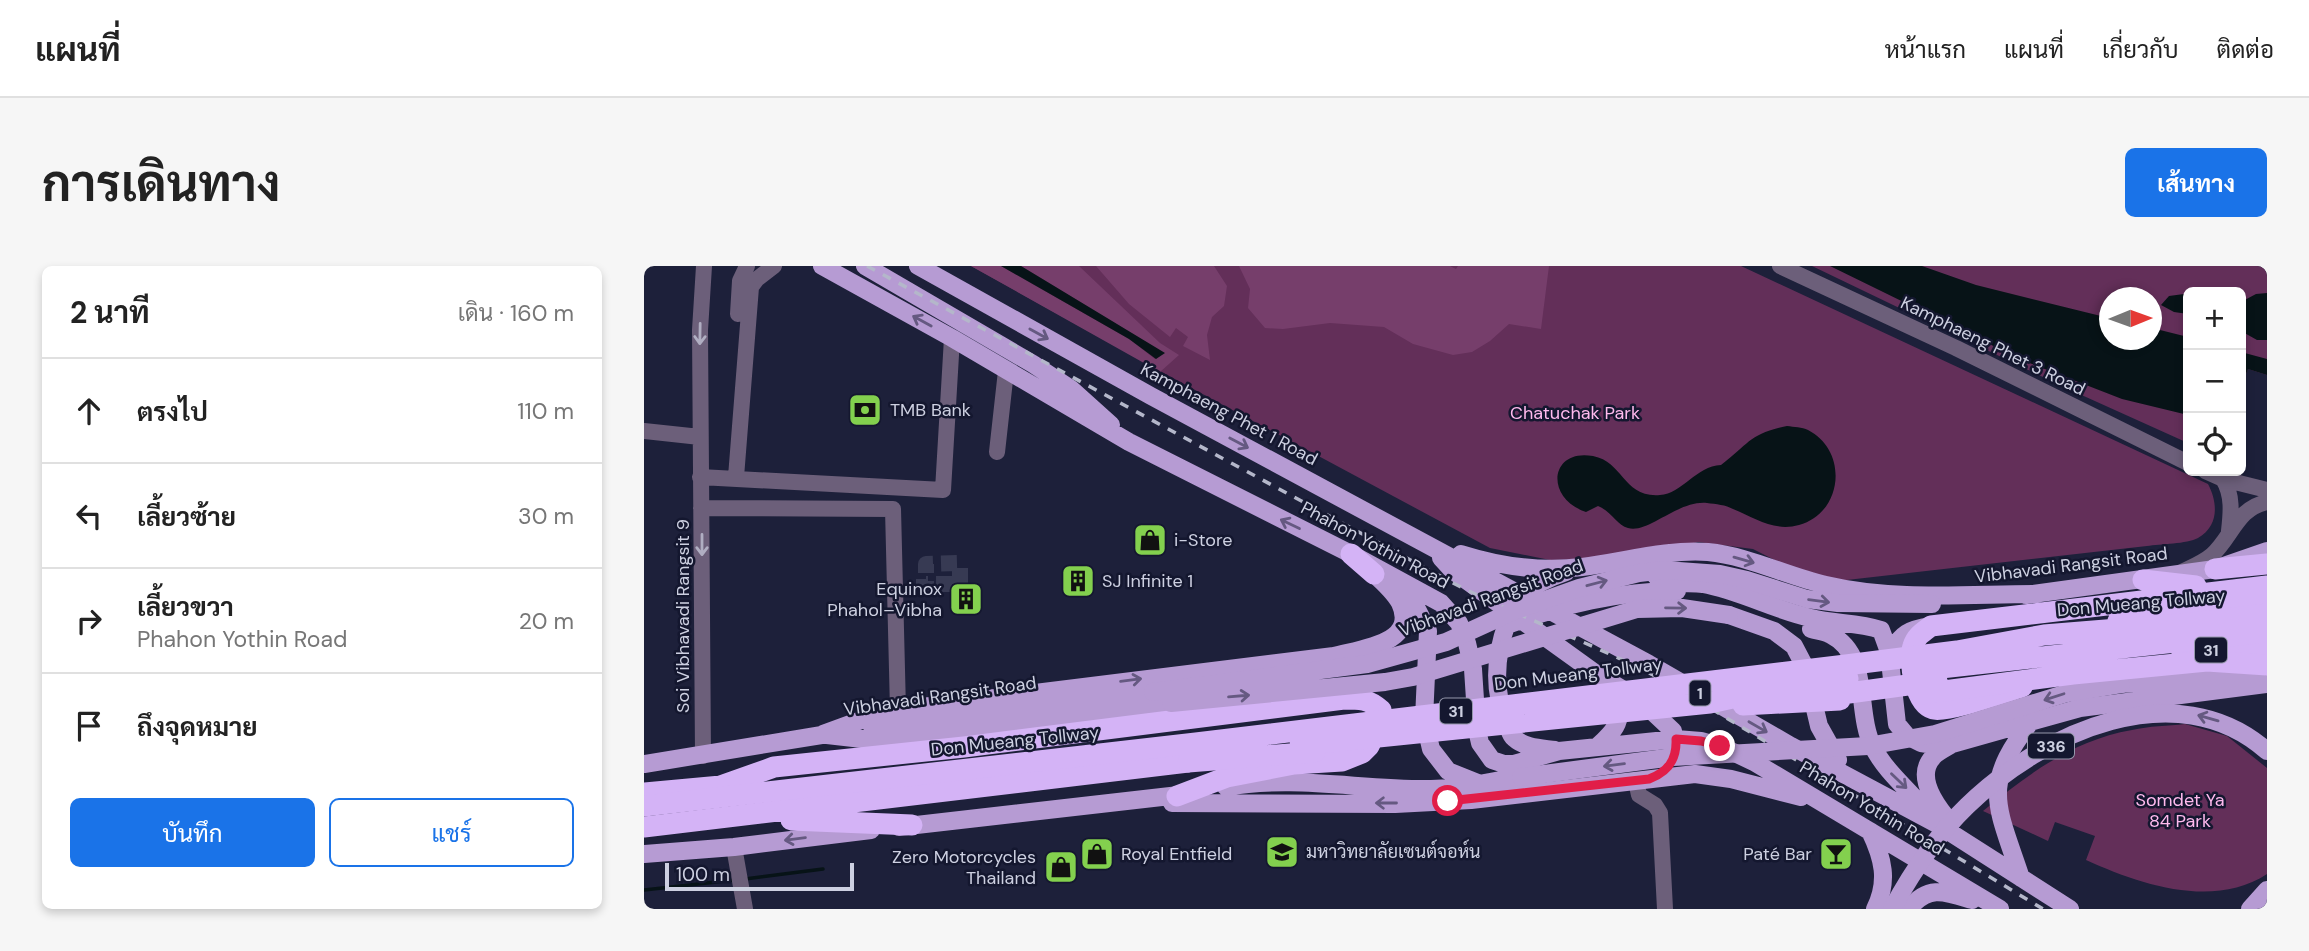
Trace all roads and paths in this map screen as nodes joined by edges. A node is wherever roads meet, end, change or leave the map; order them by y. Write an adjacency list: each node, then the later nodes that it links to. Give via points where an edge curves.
1 (704, 266): 10 (street, Soi Vibhavadi Rangsit 9, one-way to 10)
2 (822, 266): 7 (main road, Phahon Yothin Road, one-way to 2)
3 (864, 266): 11 (main road, Phahon Yothin Road, via 1033,364 1085,401)
4 (918, 266): 22 (main road, Kamphaeng Phet 1 Road, one-way to 22)
5 (1780, 266): 13 (street, Kamphaeng Phet 3 Road)
6 (758, 268): 16 (street, via 751,286)
7 (952, 338): 8 (main road, Phahon Yothin Road); 16 (street, via 943,490)
8 (1006, 370): 11 (main road, Phahon Yothin Road); 12 (street)
9 (644, 431): 10 (street)
10 (700, 438): 15 (street, Soi Vibhavadi Rangsit 9)
11 (1129, 442): 25 (main road, Phahon Yothin Road, one-way to 11)
12 (997, 452)
13 (2183, 461)
14 (2216, 476): 17 (street)
15 (700, 477): 16 (street); 20 (street, Soi Vibhavadi Rangsit 9)
16 (732, 477)
17 (2223, 479): 18 (street); 21 (street, via 2231,504)
18 (2267, 490)
19 (2267, 502): 21 (street, via 2245,511)
20 (701, 508): 54 (street, via 893,509); 64 (street, Soi Vibhavadi Rangsit 9, one-way to 64)
21 (2229, 531): 30 (street, via 2212,555)
22 (1430, 544): 27 (main road, via 1508,565); 35 (main road, Kamphaeng Phet 1 Road); 39 (main road, via 1452,570)
23 (2267, 551): 28 (main road, Vibhavadi Rangsit Road)
24 (1669, 553): 27 (main road); 34 (main road, one-way to 34, via 1731,556 1825,585 1857,590); 41 (main road, via 1655,568 1662,581 1703,584 1810,618)
25 (1352, 554): 29 (highway); 40 (main road, Phahon Yothin Road, via 1428,594)
26 (2267, 564): 28 (highway)
27 (1579, 567): 35 (main road)
28 (2215, 569): 30 (main road, Vibhavadi Rangsit Road)
29 (1374, 573): 48 (main road, via 1400,603 1403,616 1398,633 1386,642); 70 (main road, via 1417,609 1428,631 1424,719 1431,750 1448,771)
30 (2179, 574): 31 (main road, Vibhavadi Rangsit Road)
31 (2143, 580): 33 (highway); 34 (main road, Vibhavadi Rangsit Road)
32 (2267, 586): 33 (highway)
33 (2229, 590): 42 (highway)
34 (2038, 594): 57 (main road, Vibhavadi Rangsit Road, one-way to 34, bridge, via 1367,664 1446,642 1579,588 1665,570 1720,574 1807,599 1849,603 1932,604)
35 (1522, 596): 37 (main road, Phahon Yothin Road); 39 (main road)
36 (2267, 598): 44 (highway, bridge); 71 (highway, 31)
37 (1549, 610): 39 (main road); 45 (main road, via 1641,591 1683,590 1728,597); 68 (main road, Phahon Yothin Road / 1, one-way to 68)
38 (2267, 614): 44 (highway, Don Mueang Tollway / 31, bridge)
39 (1513, 619): 50 (main road); 52 (main road, via 1500,640)
40 (1459, 623): 52 (main road); 62 (main road, Phahon Yothin Road, via 1473,669 1476,730 1485,752 1504,764)
41 (1849, 624): 45 (main road, via 1838,627); 47 (main road, via 1881,629)
42 (1931, 626): 47 (main road, via 1903,634); 49 (highway, via 1917,636 1912,666 1917,692 1934,710 2041,681)
43 (2267, 632): 53 (highway, Don Mueang Tollway / 31, bridge, via 1840,680)
44 (2044, 635): 76 (highway, Don Mueang Tollway / 31, bridge, via 1846,665)
45 (1834, 636): 79 (main road, one-way to 79, via 1854,657 1872,746)
46 (2267, 645): 77 (highway, 31, bridge, via 1920,683 1550,733 1188,762)
47 (1889, 652): 60 (main road, via 1897,724 1921,743)
48 (1334, 656): 54 (main road, one-way to 48); 55 (main road, via 1358,660 1368,670)
49 (2267, 656)
50 (1595, 673): 58 (main road, via 1639,699 1666,722); 61 (main road, via 1612,688 1620,712 1613,732)
51 (2265, 677): 53 (highway, bridge, via 2207,661 1904,696 1757,705); 56 (main road); 70 (main road, 31, one-way to 70, bridge, via 2121,684 2067,693 1935,734 1868,746 1673,757)
52 (1498, 694): 62 (main road, via 1512,737 1529,746)
53 (1710, 703): 78 (highway, Don Mueang Tollway / 31, bridge, via 1188,756)
54 (898, 710): 57 (main road)
55 (1381, 710): 71 (highway, via 1372,702 1344,699 774,768); 73 (highway, via 1370,746 1342,761 1294,764 1227,777)
56 (2032, 720): 60 (main road); 86 (main road, via 2012,744 1996,792)
57 (823, 734): 64 (main road, Vibhavadi Rangsit Road); 68 (main road, one-way to 68, bridge, via 902,739 1171,703 1385,682 1637,609 1682,608 1729,615 1774,631 1794,646 1805,667 1822,733)
58 (1676, 739): 59 (main road, Phahon Yothin Road); 65 (main road); 75 (main road, Phahon Yothin Road, via 1701,741 1740,754)
59 (1647, 742): 61 (main road, Phahon Yothin Road); 65 (main road)
60 (1952, 744): 83 (main road, via 1933,757 1927,788)
61 (1598, 746): 62 (main road, Phahon Yothin Road)
62 (1559, 751)
63 (2267, 751): 92 (main road, 336, one-way to 92, bridge, via 2214,719 2177,712 2138,715 2067,738 2013,770 1966,807 1912,874)
64 (703, 756): 66 (main road, Vibhavadi Rangsit Road)
65 (1673, 762): 67 (main road); 69 (main road, via 1660,775)
66 (644, 764)
67 (1695, 774): 69 (main road); 75 (main road)
68 (1852, 777): 79 (main road, Phahon Yothin Road / 1)
69 (1642, 780): 74 (main road, one-way to 74, via 1395,804 1188,804); 90 (street, via 1639,795 1660,813)
70 (1478, 782): 73 (main road, 31, via 1434,789 1276,781)
71 (718, 787): 72 (highway, 31)
72 (644, 793)
73 (1177, 796): 74 (main road, 31)
74 (1155, 798): 80 (main road, 31)
75 (1822, 803): 82 (main road, Phahon Yothin Road)
76 (644, 806)
77 (728, 818): 80 (highway); 81 (highway, 31)
78 (644, 820)
79 (1937, 824): 83 (main road, Phahon Yothin Road / 1)
80 (912, 825): 84 (main road, 31, one-way to 84)
81 (644, 827)
82 (1870, 831): 91 (main road, via 1884,869); 94 (main road, Phahon Yothin Road)
83 (1969, 844): 86 (main road, Phahon Yothin Road / 1)
84 (734, 847): 85 (main road, 31); 89 (street)
85 (644, 854)
86 (2021, 878): 88 (main road, Phahon Yothin Road / 1)
87 (2267, 890): 96 (main road)
88 (2065, 906): 95 (main road, Phahon Yothin Road)
89 (745, 909)
90 (1665, 909)
91 (1875, 909)
92 (1892, 909)
93 (1909, 909): 94 (main road, via 1919,899 1943,891)
94 (1999, 909)
95 (2084, 909)
96 (2250, 909)

